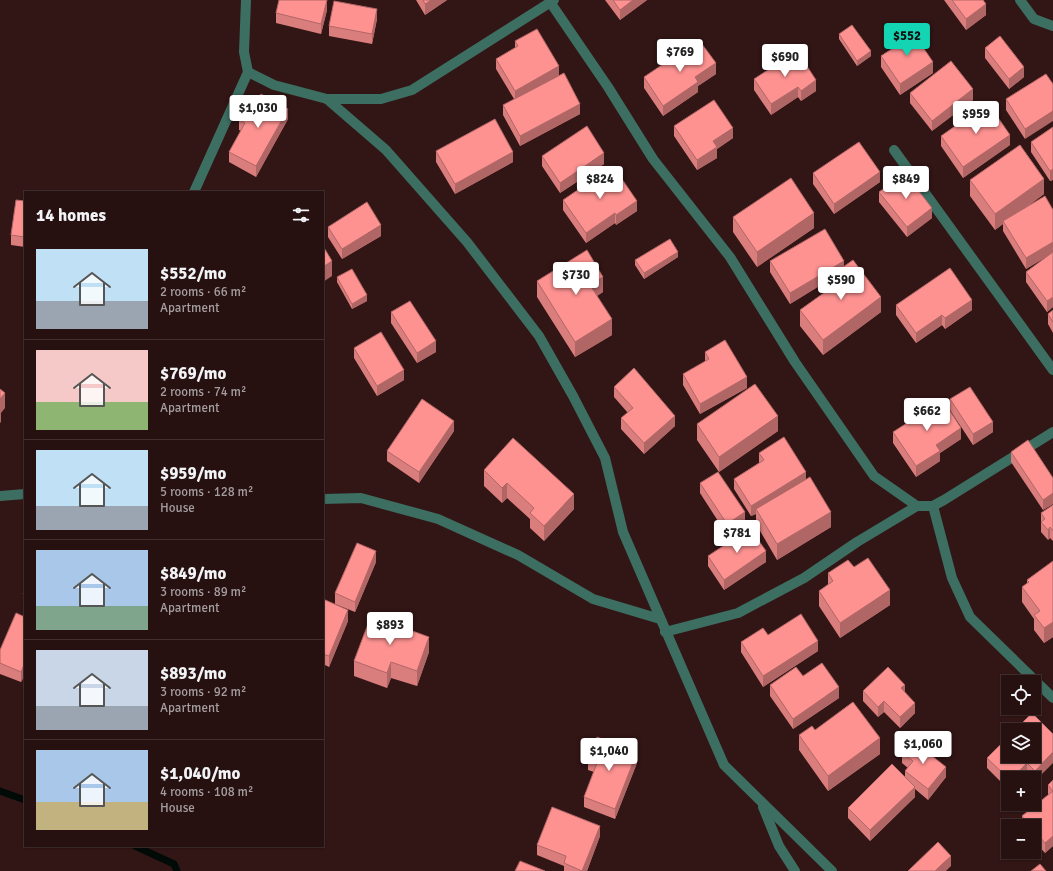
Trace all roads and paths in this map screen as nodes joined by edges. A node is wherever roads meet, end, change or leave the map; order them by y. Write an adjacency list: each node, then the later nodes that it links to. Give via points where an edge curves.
1 (246, 0): 5 (street, via 244,52)
2 (1020, 0): 4 (street, via 1034,19)
3 (552, 1): 6 (street, via 412,90 381,99); 14 (street, via 653,159 730,257 795,362 874,476)
4 (1053, 26)
5 (248, 72): 6 (street, via 274,85); 8 (street)
6 (328, 99): 16 (street, via 391,156 467,242 539,336 605,458 623,532)
7 (894, 150): 9 (street)
8 (194, 191)
9 (1053, 370)
10 (1053, 432): 15 (street)
11 (24, 494): 12 (street)
12 (0, 496)
13 (324, 499): 16 (street, via 361,498 438,519 518,555 593,599)
14 (917, 506): 15 (street); 17 (street, via 804,578 738,613)
15 (933, 506): 18 (street, via 952,578 970,617)
16 (660, 619): 17 (street)
17 (665, 632): 19 (street, via 724,765)
18 (1053, 698)
19 (762, 803): 20 (street, via 779,846); 21 (street)
20 (795, 871)
21 (832, 871)

